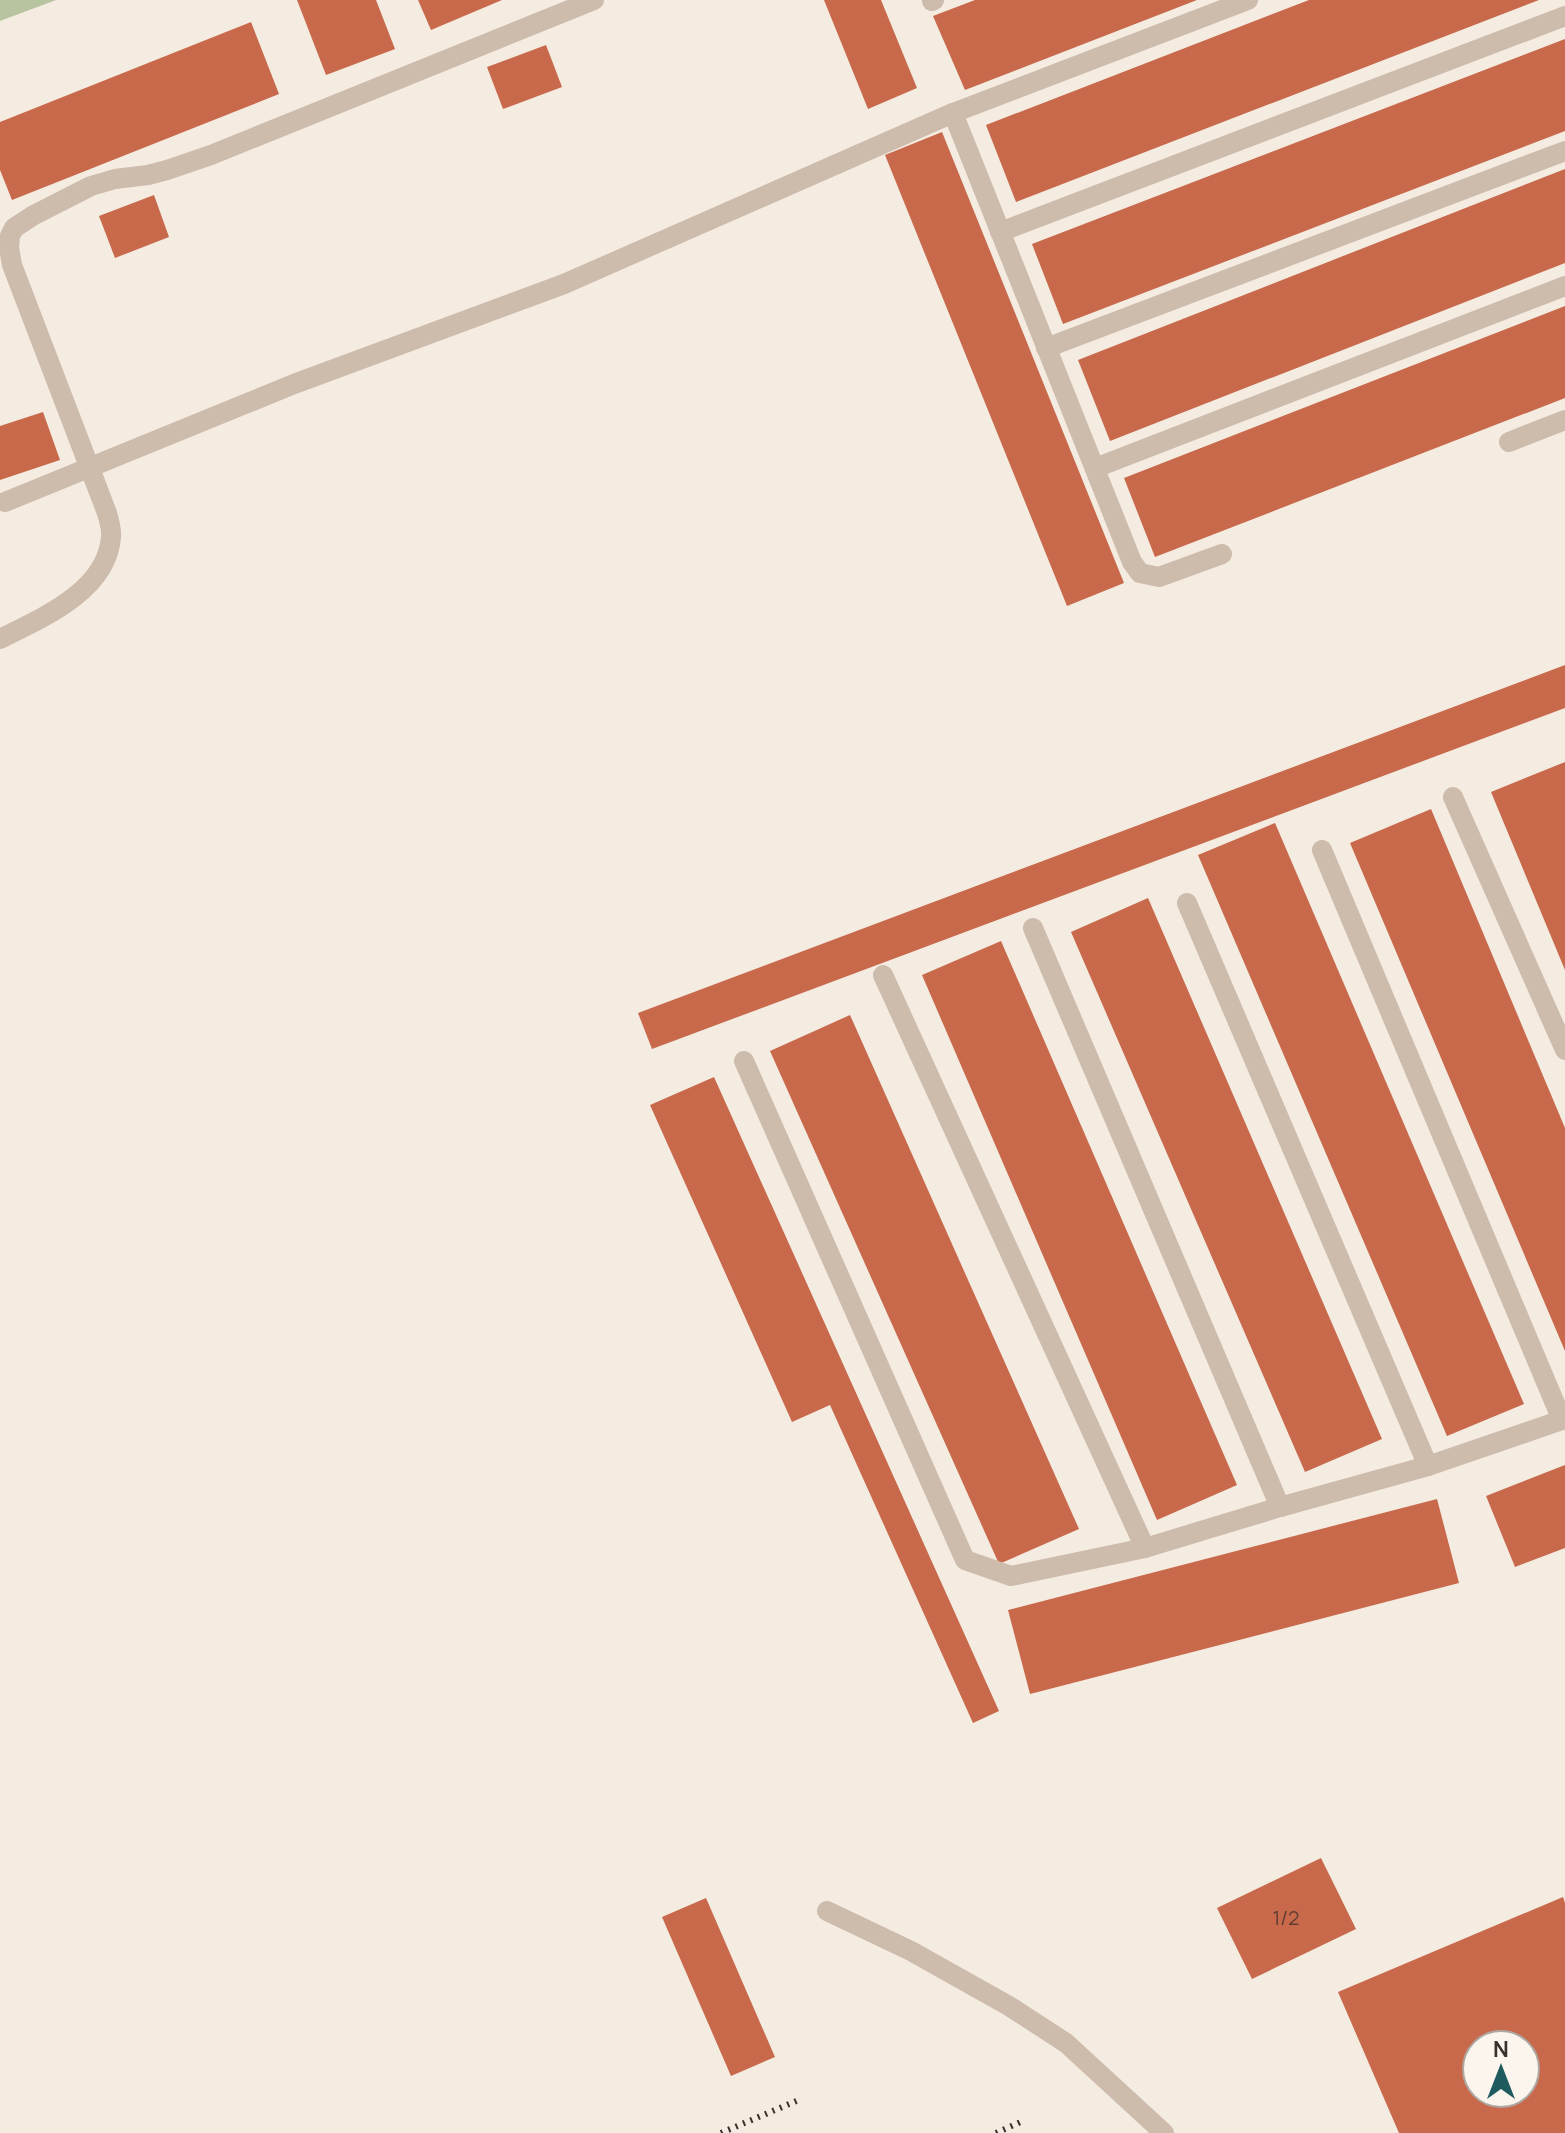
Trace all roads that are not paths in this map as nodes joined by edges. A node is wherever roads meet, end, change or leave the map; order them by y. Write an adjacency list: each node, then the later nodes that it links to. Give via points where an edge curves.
1 (594, 0): 11 (lane, via 211,155 91,186 14,228 12,265)
2 (1248, 0): 4 (lane)
3 (1565, 16): 6 (lane)
4 (953, 113): 6 (lane); 11 (lane, via 564,284 294,384)
5 (1565, 151): 8 (lane)
6 (1000, 232): 8 (lane)
7 (1565, 286): 12 (lane)
8 (1046, 348): 12 (lane)
9 (1565, 420): 10 (lane)
10 (1509, 442)
11 (89, 468): 13 (lane); 15 (lane, via 112,534 99,574 55,610)
12 (1095, 468): 14 (lane, via 1140,573 1159,577)
13 (5, 502)
14 (1222, 554)
15 (0, 639)
16 (1453, 797): 21 (lane)
17 (1322, 850): 23 (lane)
18 (1187, 903): 24 (lane)
19 (1033, 928): 25 (lane)
20 (883, 975): 26 (lane)
21 (1565, 1050)
22 (744, 1061): 26 (lane, via 965,1560 1011,1576)
23 (1563, 1419): 24 (lane)
24 (1428, 1466): 25 (lane)
25 (1280, 1507): 26 (lane)
26 (1145, 1548)
27 (827, 1911): 28 (lane, via 911,1951 1066,2043)
28 (1164, 2133)

